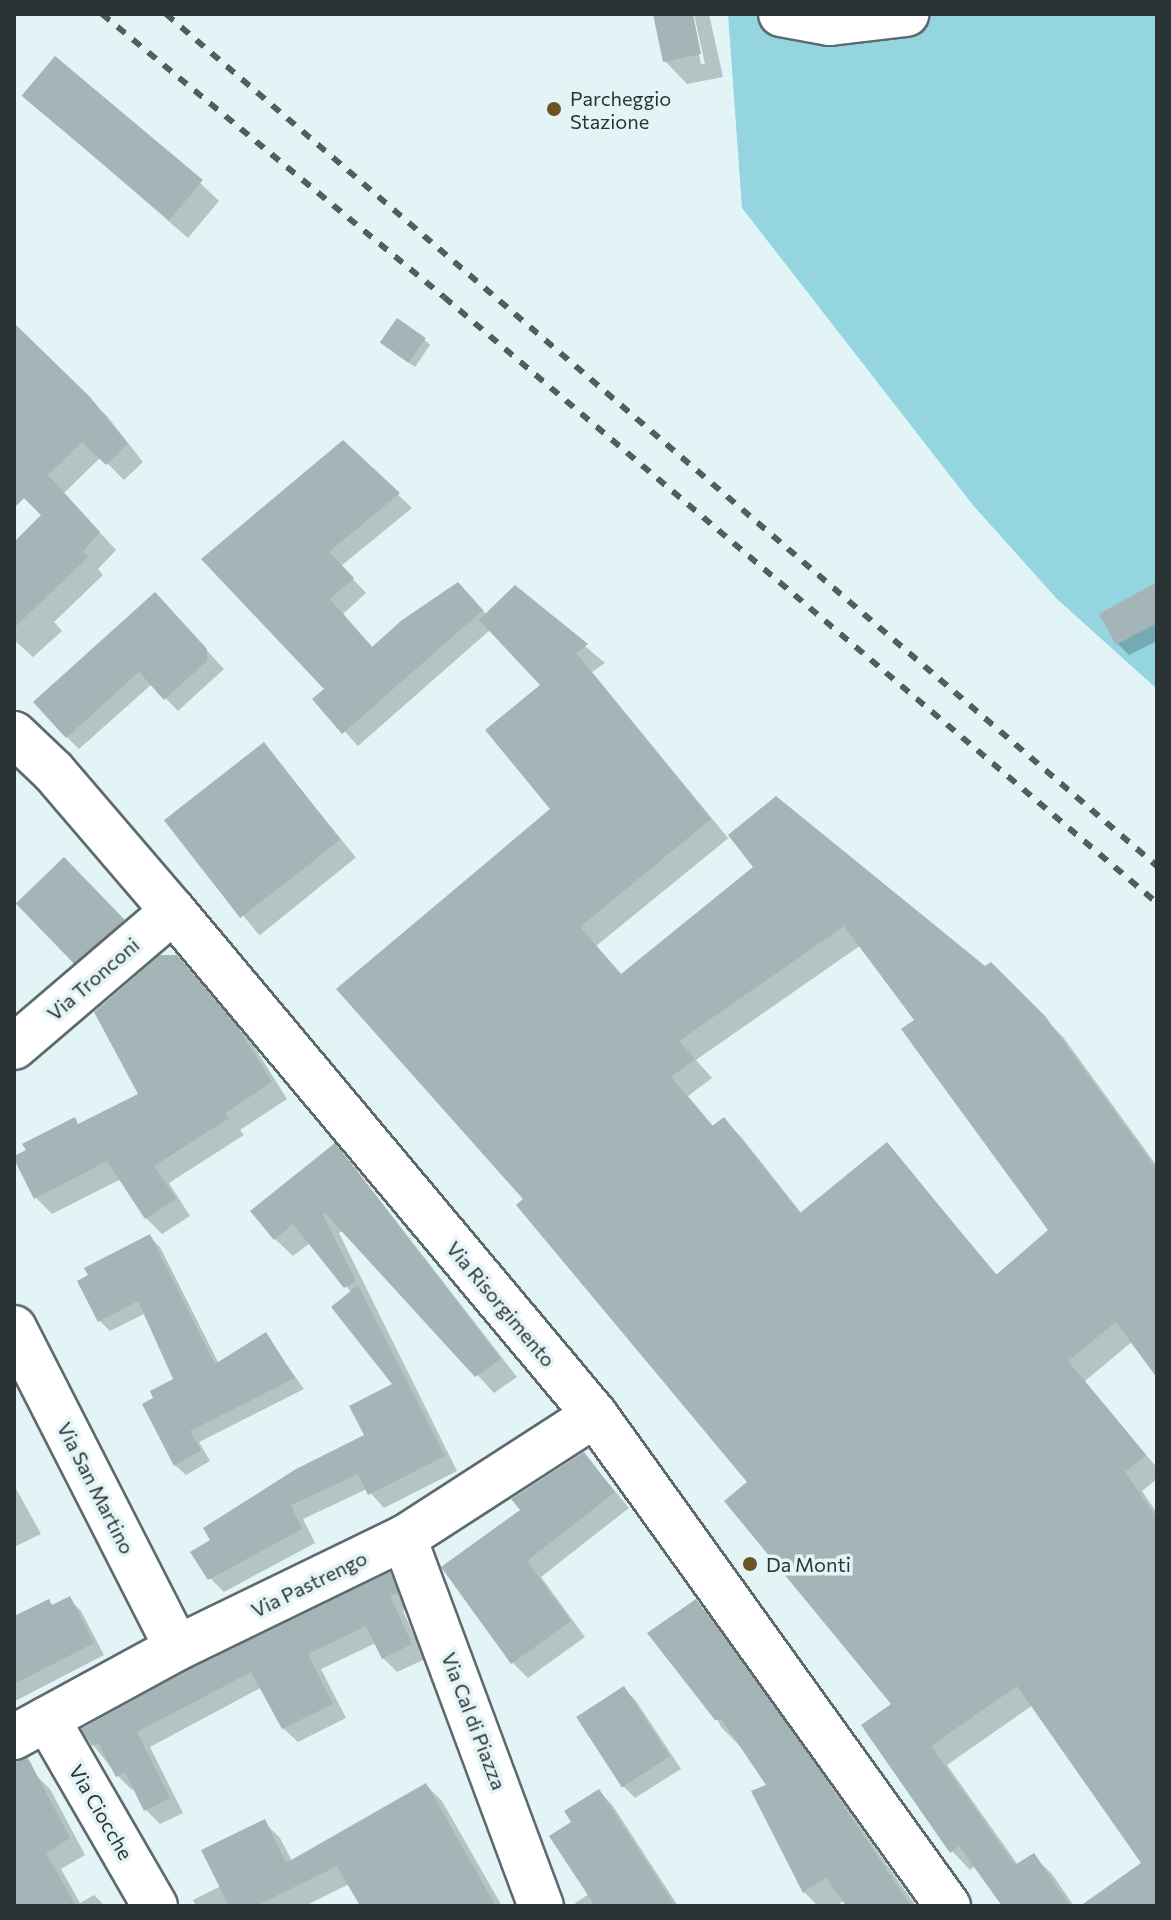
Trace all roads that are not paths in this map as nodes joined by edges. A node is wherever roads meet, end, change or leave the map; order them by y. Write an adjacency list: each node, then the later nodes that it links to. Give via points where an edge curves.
1 (781, 14): 2 (street, via 830,23)
2 (906, 14)
3 (14, 734): 4 (street, Via Risorgimento, via 53,771)
4 (173, 911): 5 (street, Via Tronconi); 7 (street, Via Risorgimento)
5 (14, 1047)
6 (14, 1328): 9 (street, Via San Martino)
7 (595, 1415): 8 (street, Via Pastrengo); 13 (street, Via Risorgimento)
8 (404, 1538): 9 (street, Via Pastrengo); 12 (street, Via Cal di Piazza)
9 (177, 1648): 10 (street, Via Pastrengo)
10 (31, 1728): 11 (street, Via Ciocche)
11 (155, 1906)
12 (541, 1906)
13 (948, 1906)

